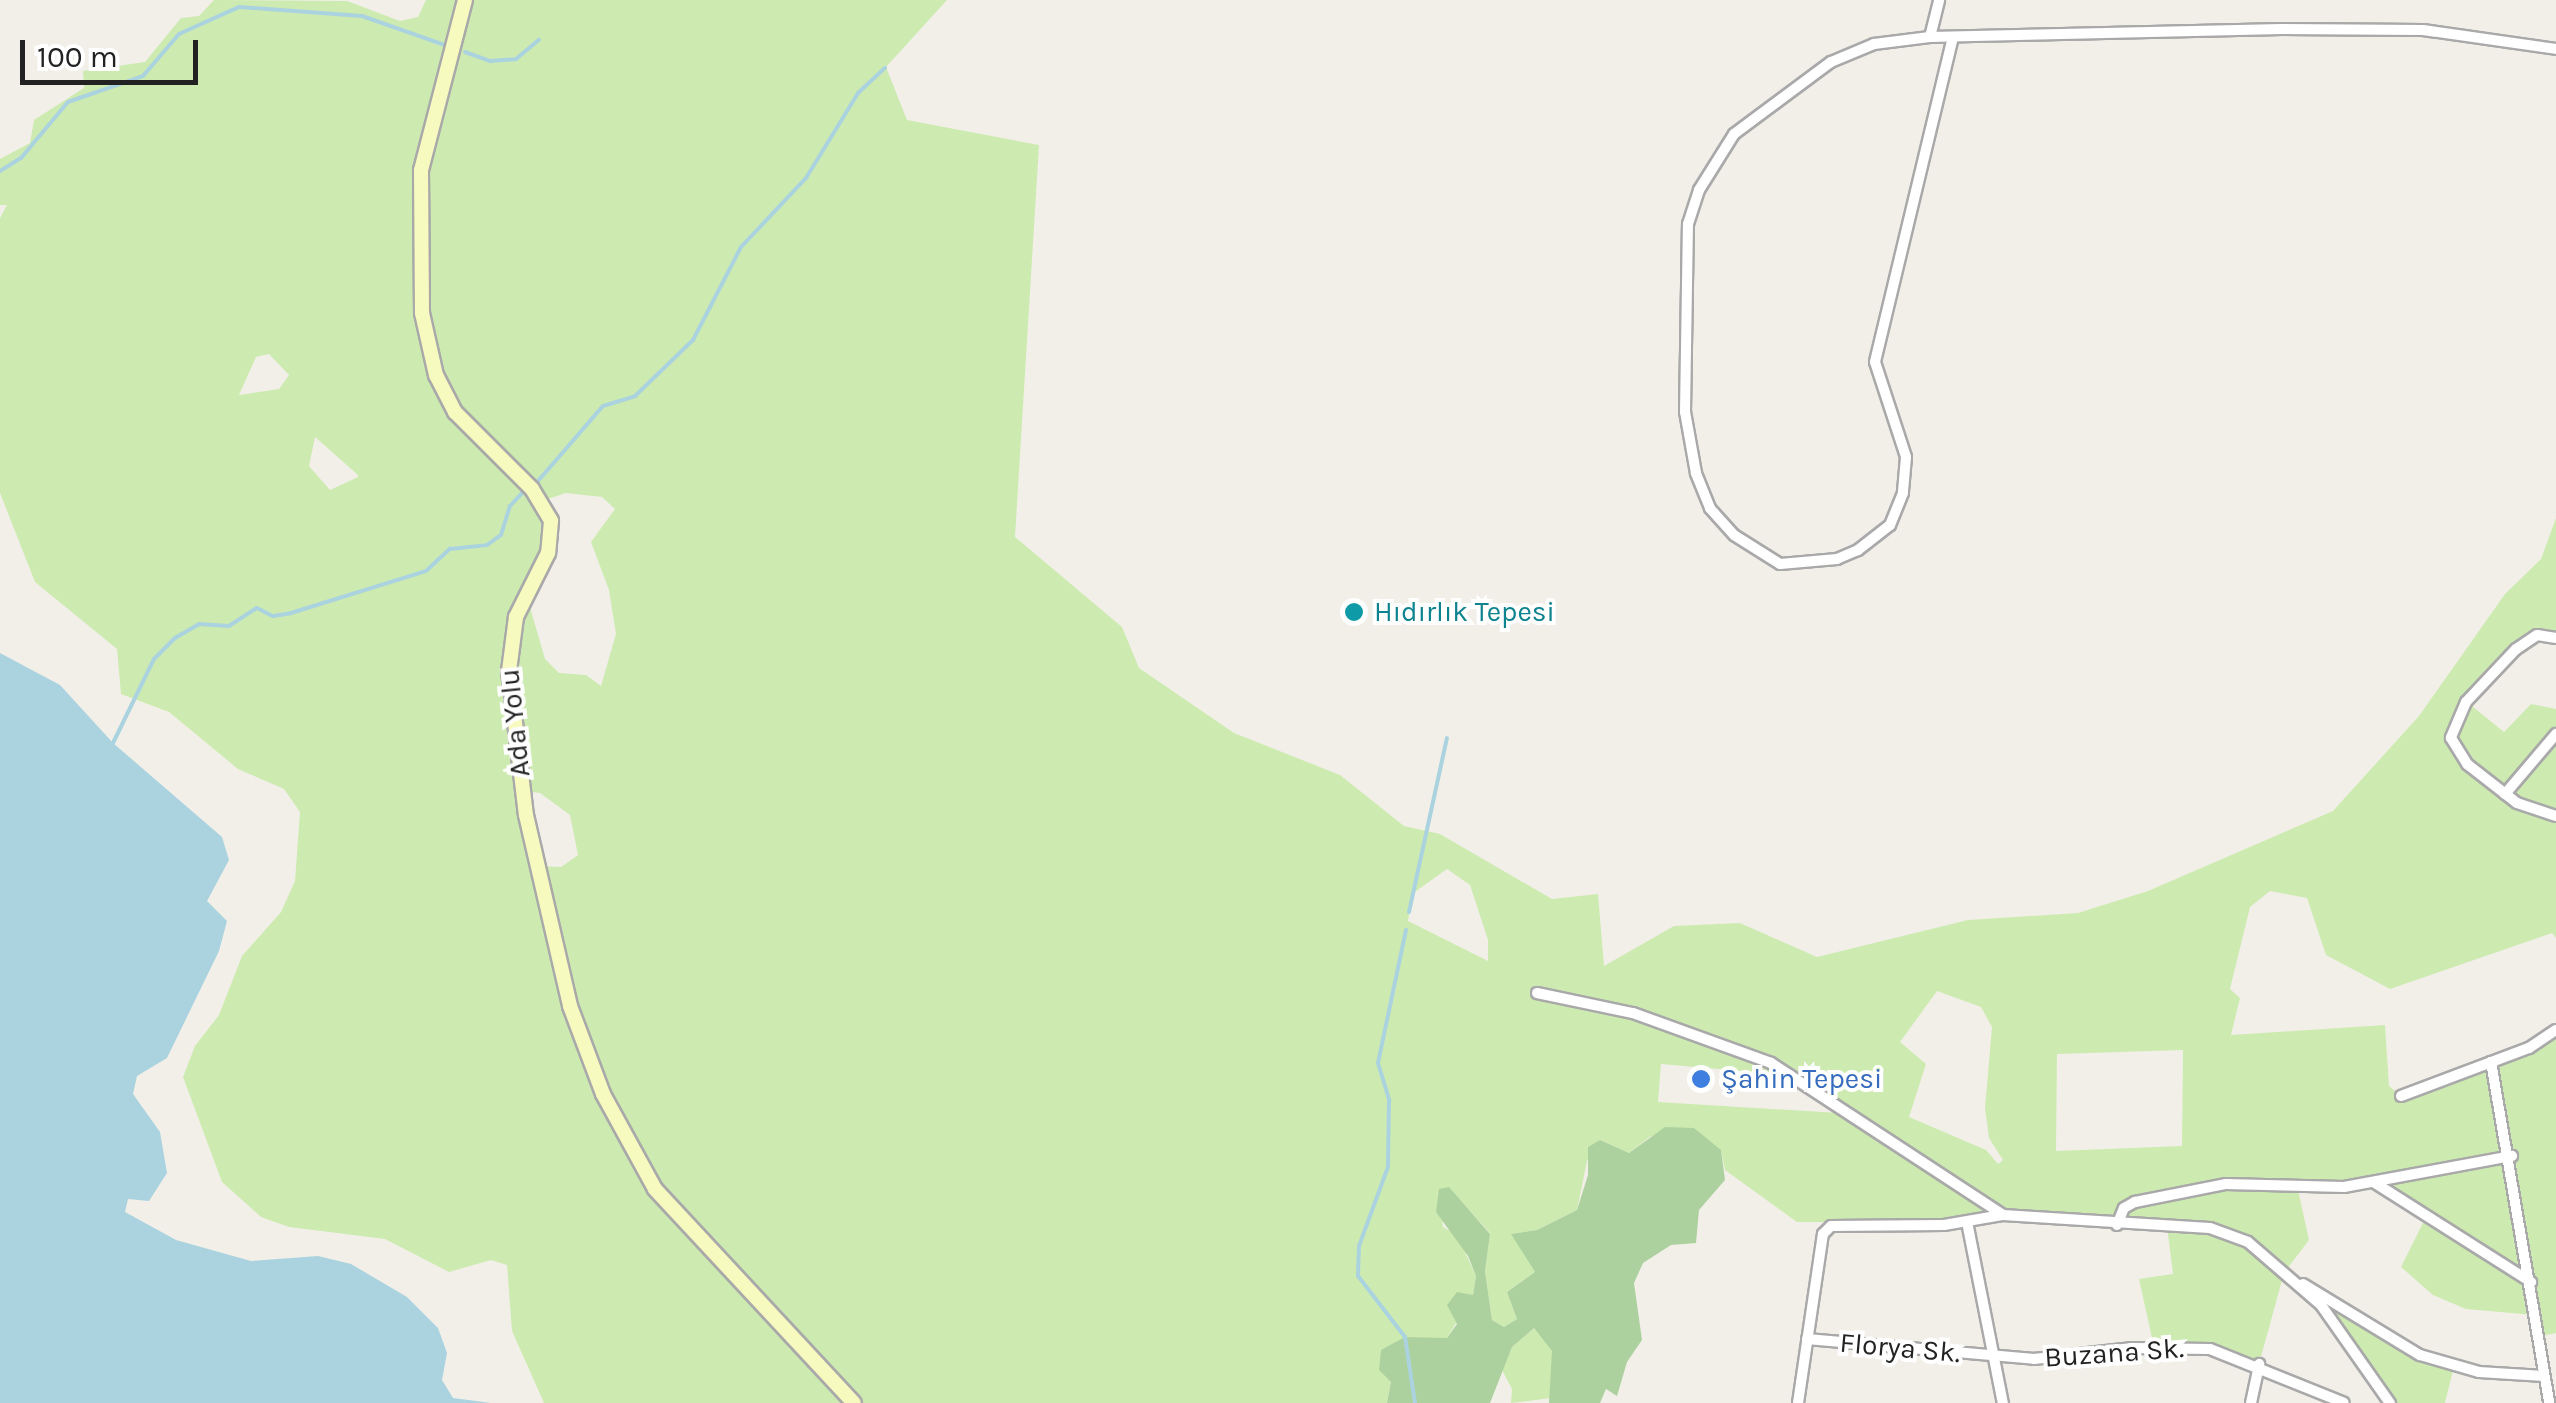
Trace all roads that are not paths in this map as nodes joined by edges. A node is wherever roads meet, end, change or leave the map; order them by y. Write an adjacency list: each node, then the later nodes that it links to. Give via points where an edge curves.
1 (465, 0): 25 (street, Ada Yolu, via 421,170 422,314 436,375 455,412 532,490 552,521 548,553 514,627 509,671 526,815 570,1006 615,1122 654,1189)
2 (1939, 0): 3 (street)
3 (1930, 37): 4 (street); 4 (street, via 1874,44 1831,62 1734,134 1688,224 1685,412 1696,474 1710,508 1734,535 1780,564 1836,560 1858,550 1890,526 1902,494 1906,458 1875,362)
4 (1952, 41): 5 (street, via 2423,30)
5 (2556, 50)
6 (2556, 638): 8 (street, via 2537,635 2516,649 2454,722 2451,738 2467,764)
7 (2556, 734): 8 (street)
8 (2506, 794): 9 (street)
9 (2556, 816)
10 (1537, 993): 16 (street, via 1633,1013 1771,1063)
11 (2556, 1030): 12 (street)
12 (2491, 1062): 13 (street); 14 (street)
13 (2401, 1096)
14 (2512, 1156): 15 (street); 20 (street)
15 (2375, 1182): 18 (street, via 2310,1190 2226,1184 2135,1202); 20 (street)
16 (2003, 1215): 17 (street); 18 (street)
17 (1967, 1222): 21 (street, via 1834,1224 1823,1234); 22 (street)
18 (2117, 1225): 19 (street, via 2210,1228 2248,1242)
19 (2291, 1278): 24 (street, via 2420,1355); 30 (street, via 2342,1329)
20 (2530, 1282): 24 (street)
21 (1808, 1339): 22 (street, Florya Sk.); 26 (street)
22 (1992, 1357): 23 (street, Buzana Sk., via 2172,1346); 27 (street)
23 (2259, 1364): 28 (street); 29 (street, Buzana Sk.)
24 (2548, 1383): 31 (street)
25 (854, 1403)
26 (1798, 1403)
27 (2004, 1403)
28 (2251, 1403)
29 (2344, 1403)
30 (2390, 1403)
31 (2548, 1403)

